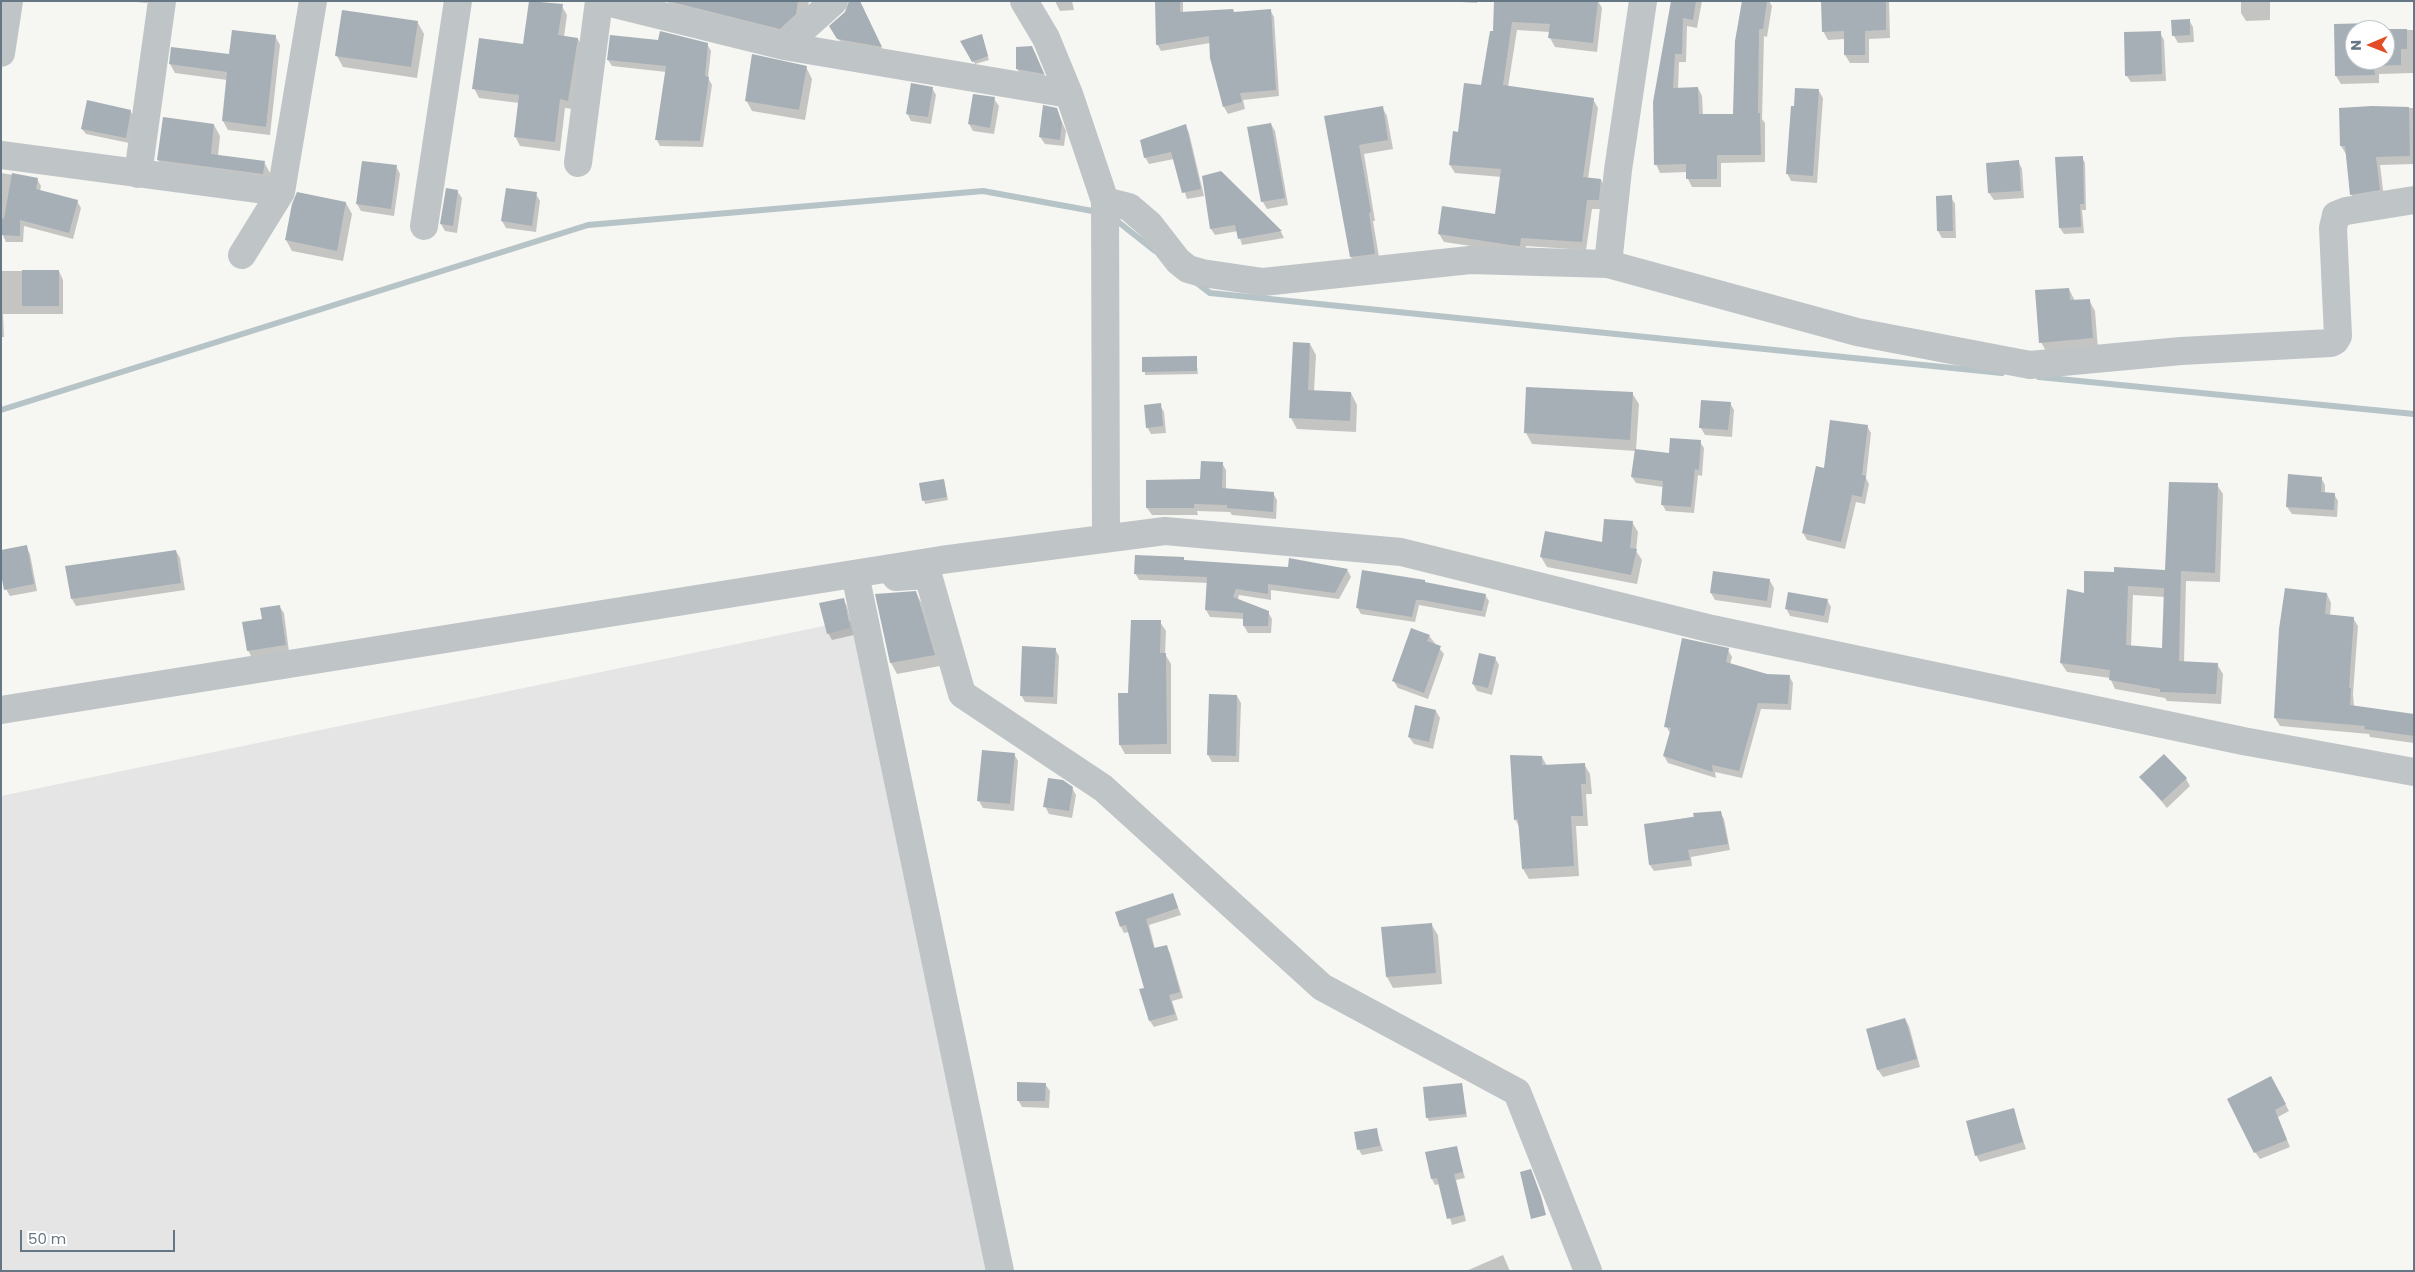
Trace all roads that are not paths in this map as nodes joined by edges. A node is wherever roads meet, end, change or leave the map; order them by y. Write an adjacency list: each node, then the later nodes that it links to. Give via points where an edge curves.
1 (9, 1): 10 (street)
2 (162, 1): 14 (street)
3 (313, 1): 15 (street)
4 (458, 1): 18 (street)
5 (600, 1): 9 (street); 13 (street)
6 (834, 1): 9 (street)
7 (1024, 1): 11 (street, via 1046,38)
8 (1644, 1): 20 (street, via 1618,170)
9 (784, 46): 11 (street)
10 (1, 54)
11 (1069, 94): 17 (street)
12 (1, 155): 14 (street)
13 (578, 163)
14 (138, 174): 15 (street)
15 (281, 192): 19 (street)
16 (2414, 200): 20 (street, via 2336,215 2333,228 2338,336 2331,343 2181,351 2030,365 1857,332)
17 (1105, 201): 20 (street, via 1128,207 1150,225 1188,269 1263,282 1470,260); 21 (street)
18 (424, 226)
19 (242, 254)
20 (1608, 264)
21 (1106, 539): 22 (street, via 941,560); 24 (street, via 1165,531 1401,552 1712,629 2243,741)
22 (856, 576): 23 (street); 25 (street); 26 (street, via 928,576 962,694 1103,788 1322,987 1517,1092)
23 (1, 710)
24 (2414, 772)
25 (1000, 1271)
26 (1588, 1271)

